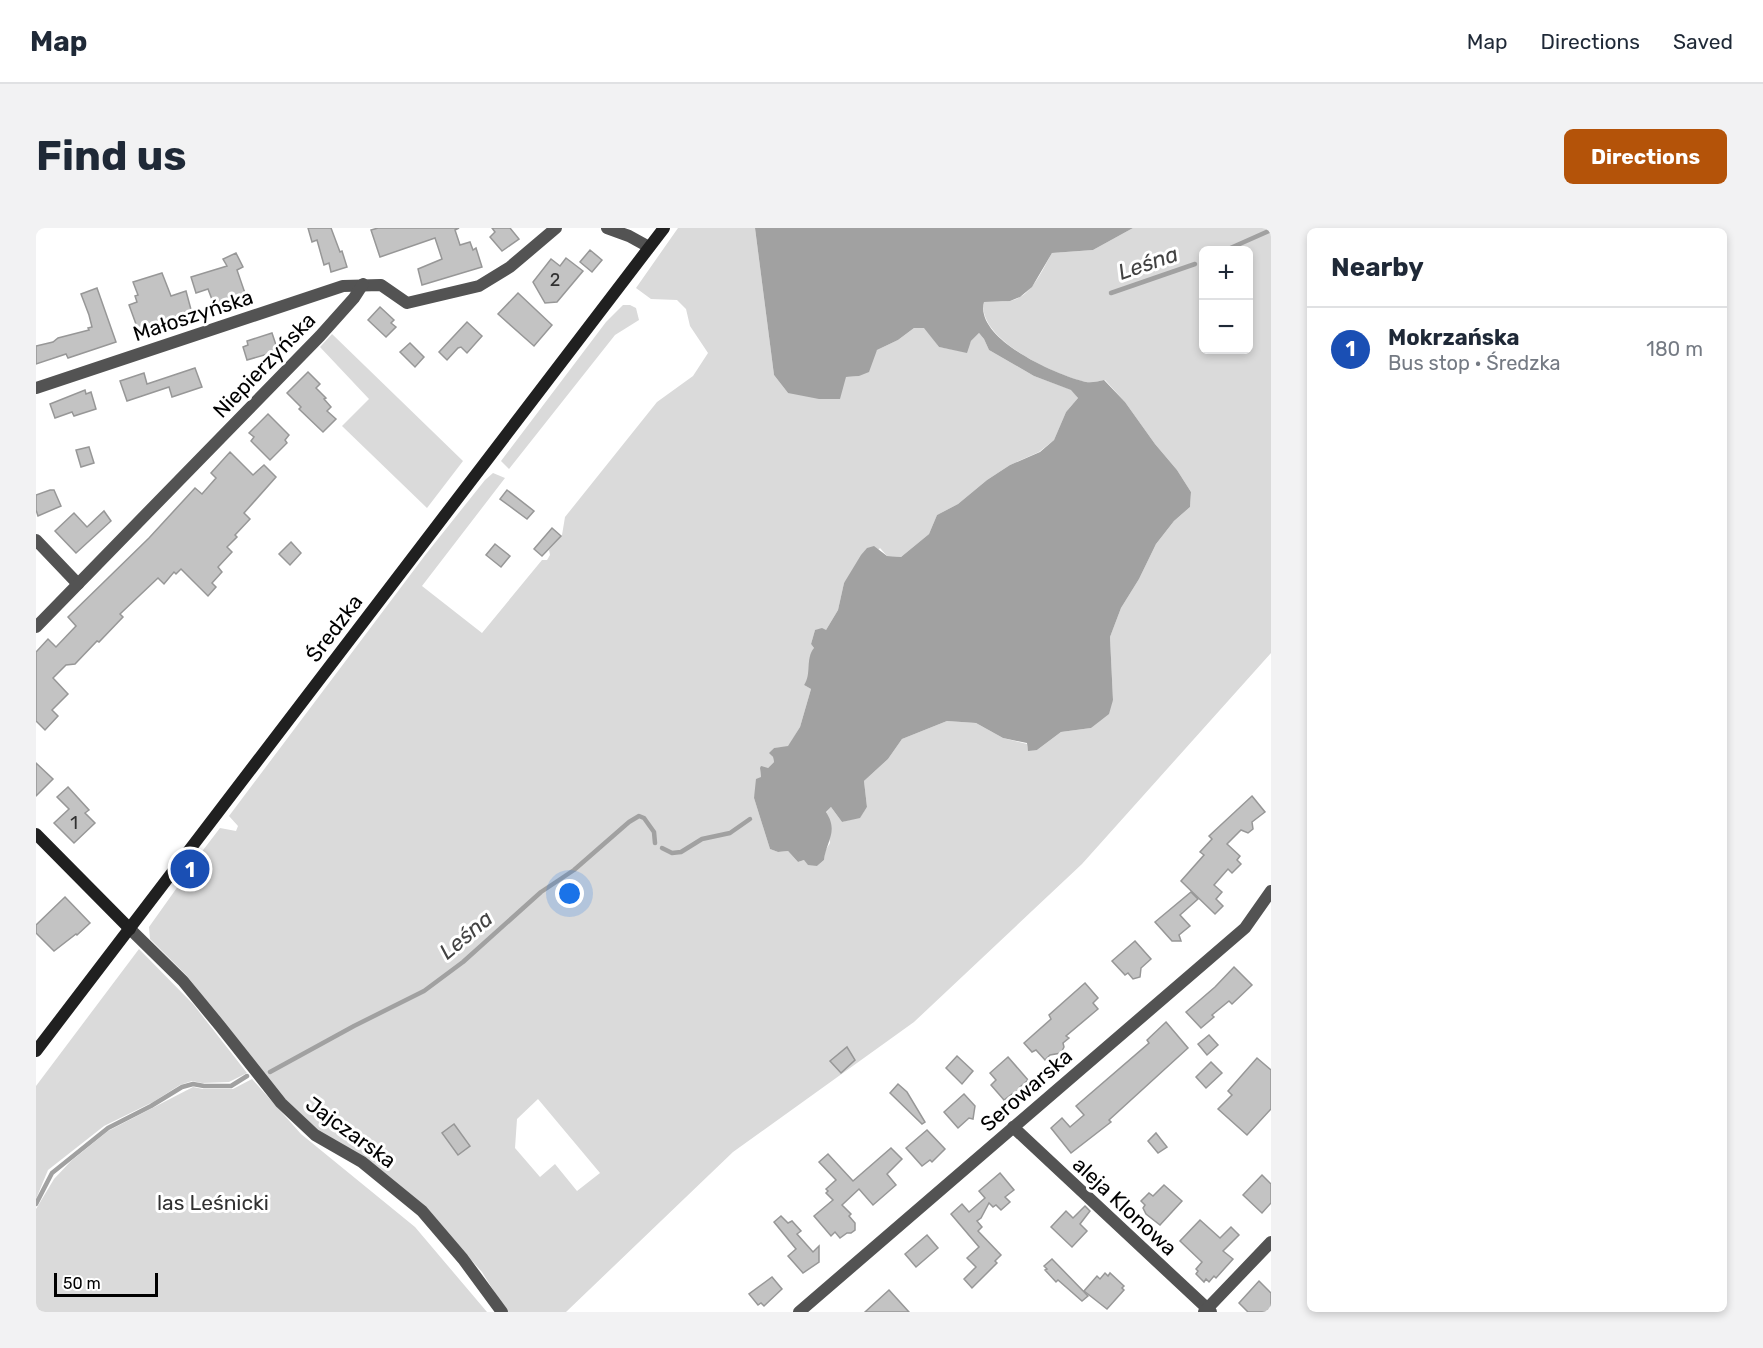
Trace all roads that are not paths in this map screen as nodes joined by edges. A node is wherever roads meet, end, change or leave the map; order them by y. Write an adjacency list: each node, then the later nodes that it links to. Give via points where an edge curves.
1 (556, 228): 5 (street, via 510,267 479,286 407,303 381,285)
2 (607, 228): 4 (street)
3 (664, 228): 4 (main road, Średzka)
4 (649, 247): 12 (main road, Średzka)
5 (363, 285): 6 (street, Małoszyńska, via 343,286); 8 (street, Niepierzyńska, via 320,336)
6 (36, 388)
7 (36, 540): 8 (street)
8 (78, 584): 9 (street, Niepierzyńska)
9 (36, 627)
10 (36, 834): 12 (main road)
11 (1271, 891): 14 (street, Serowarska, via 1245,928)
12 (130, 929): 13 (main road, Średzka); 17 (street, Jajczarska, via 183,981 281,1103 315,1135 362,1162 422,1211)
13 (36, 1051)
14 (1013, 1127): 16 (street, aleja Klonowa); 18 (street, Serowarska)
15 (1271, 1242): 16 (street)
16 (1208, 1311)
17 (502, 1312)
18 (799, 1312)

